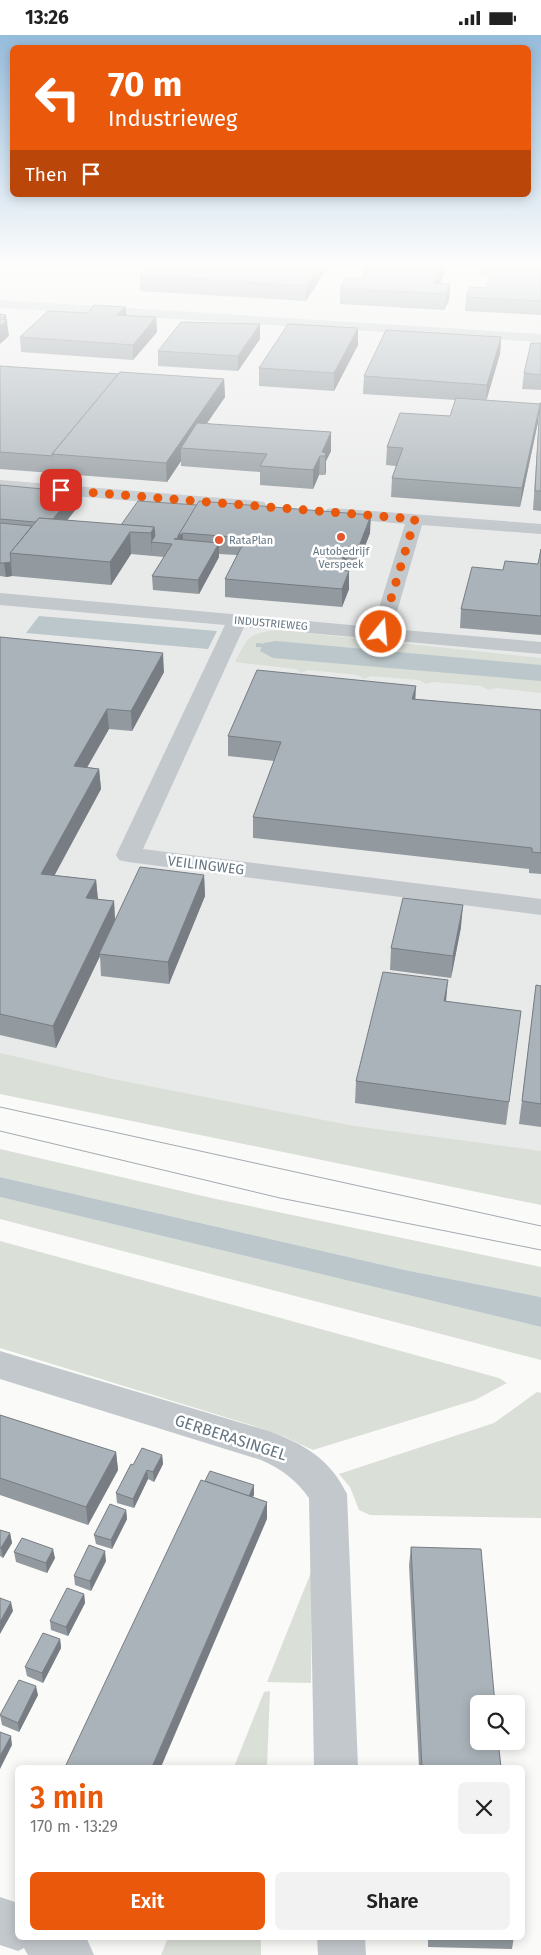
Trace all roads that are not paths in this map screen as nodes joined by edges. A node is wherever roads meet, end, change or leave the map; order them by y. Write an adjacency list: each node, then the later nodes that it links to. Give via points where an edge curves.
1 (0, 485): 2 (street)
2 (278, 508)
3 (317, 511): 4 (street)
4 (415, 519): 5 (street); 8 (street)
5 (541, 529)
6 (0, 599): 7 (street, INDUSTRIEWEG)
7 (237, 621): 8 (street, INDUSTRIEWEG); 10 (street, VEILINGWEG, via 128,855)
8 (381, 632): 9 (street, INDUSTRIEWEG)
9 (541, 648)
10 (541, 907)
11 (0, 1365): 12 (street, GERBERASINGEL, via 269,1447 306,1465 328,1494)
12 (336, 1765)
13 (0, 1921): 14 (street)
14 (15, 1926)
15 (48, 1940): 17 (street)
16 (341, 1940): 18 (street)
17 (70, 1955)
18 (342, 1955)

